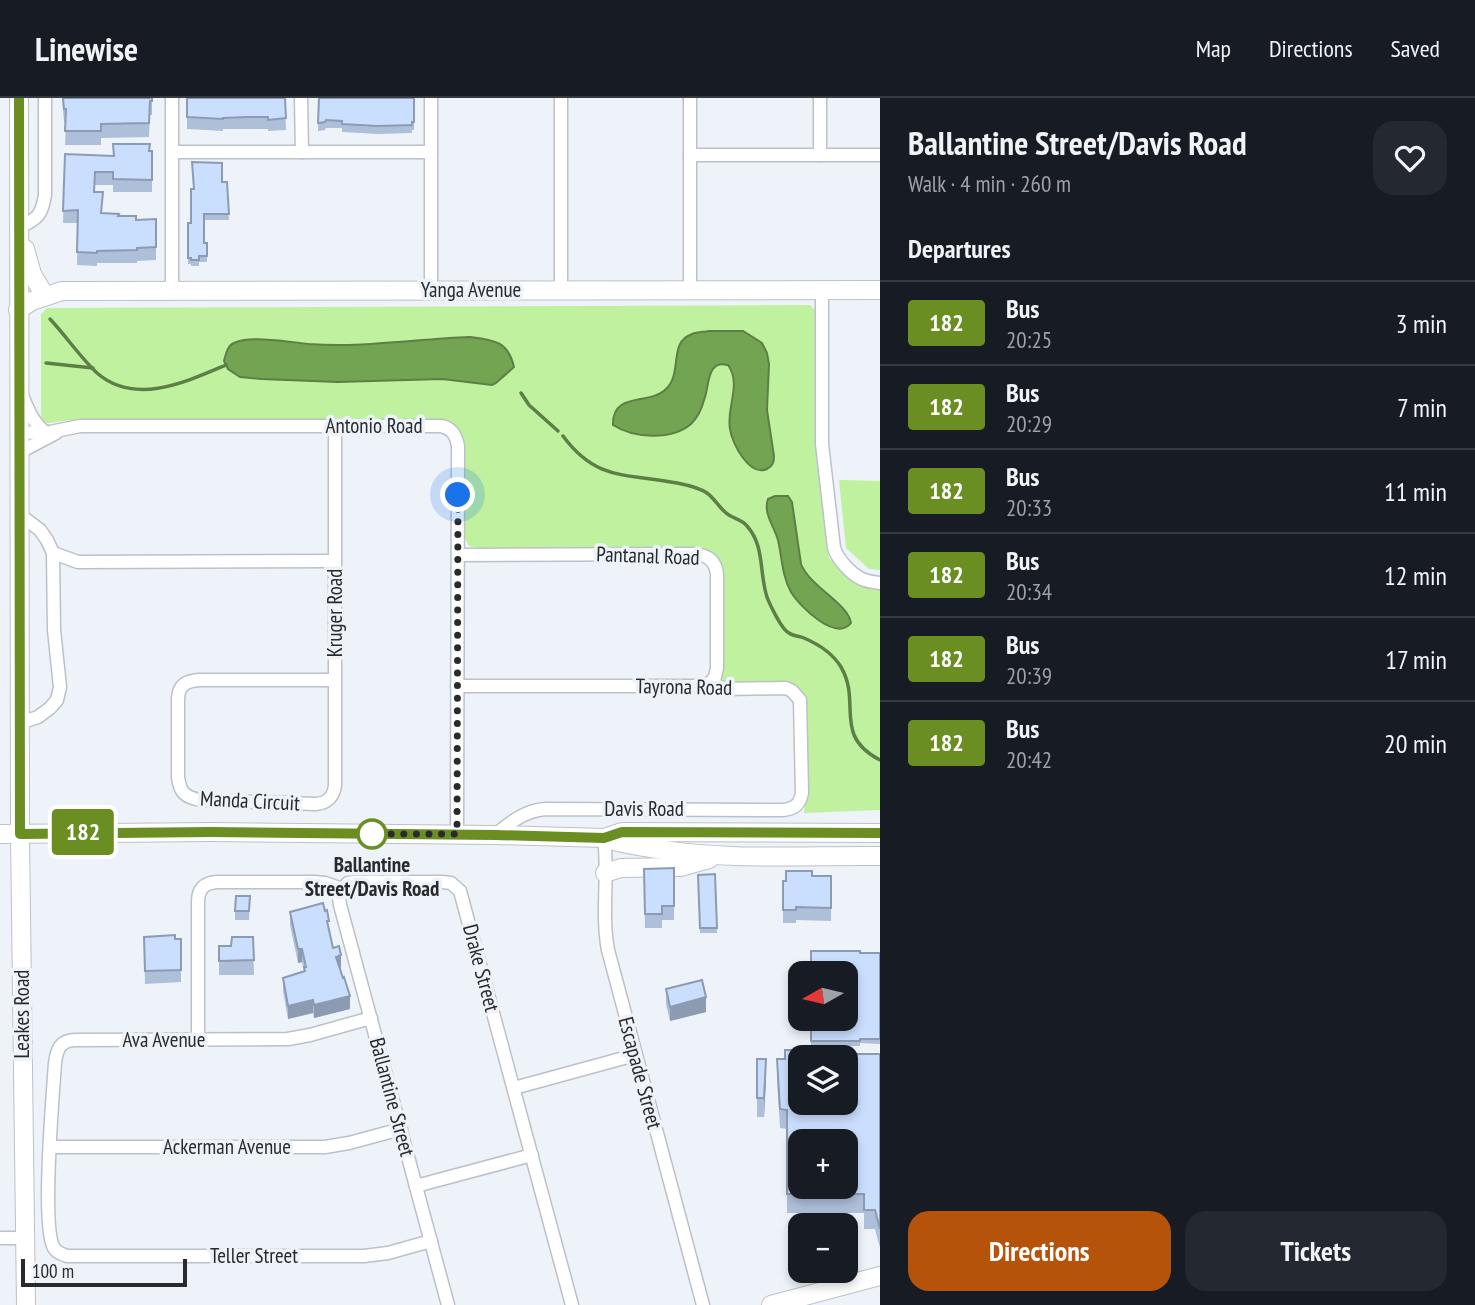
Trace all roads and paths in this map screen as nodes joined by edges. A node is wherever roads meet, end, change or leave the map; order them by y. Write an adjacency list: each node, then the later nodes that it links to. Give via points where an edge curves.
1 (19, 98): 15 (main road, Leakes Road)
2 (45, 98): 15 (street, via 43,208 36,219)
3 (172, 98): 9 (street)
4 (302, 98): 10 (street)
5 (431, 98): 11 (street)
6 (561, 98): 18 (street)
7 (690, 98): 12 (street)
8 (820, 98): 13 (street)
9 (172, 152): 10 (street); 16 (street)
10 (302, 152): 11 (street)
11 (431, 152): 17 (street)
12 (690, 155): 13 (street); 19 (street)
13 (820, 155): 14 (street)
14 (880, 155)
15 (20, 227): 22 (main road, Leakes Road); 23 (main road, via 32,274)
16 (172, 290): 17 (main road, Yanga Avenue); 24 (main road, Yanga Avenue)
17 (431, 290): 18 (main road, Yanga Avenue)
18 (561, 290): 19 (main road, Yanga Avenue)
19 (690, 290): 20 (main road, Yanga Avenue)
20 (822, 290): 21 (main road, Yanga Avenue); 37 (street, via 822,444 833,545 839,559 858,577)
21 (880, 290)
22 (18, 291): 23 (main road, Yanga Avenue); 25 (main road, Leakes Road)
23 (42, 291): 24 (street, Yanga Avenue)
24 (62, 291): 25 (main road, Yanga Avenue)
25 (18, 310): 26 (main road, Leakes Road)
26 (20, 389): 28 (street, via 39,428); 29 (main road, Leakes Road)
27 (335, 426): 28 (street, Antonio Road, via 80,426); 33 (street, Antonio Road, via 441,426 456,435); 34 (street, Kruger Road)
28 (52, 432): 29 (street, Antonio Road); 30 (street, Antonio Road)
29 (20, 433): 30 (main road, Leakes Road)
30 (20, 452): 31 (main road, Leakes Road)
31 (20, 515): 32 (street, via 40,530); 41 (main road, Leakes Road)
32 (53, 553): 35 (street); 36 (street)
33 (458, 555): 39 (street, Pantanal Road, via 707,557 717,575 717,668); 40 (street, Antonio Road)
34 (335, 561): 35 (street); 38 (street, Kruger Road)
35 (78, 562): 36 (street)
36 (54, 575): 41 (street, via 59,695 45,712)
37 (880, 583)
38 (335, 680): 42 (street, Kruger Road, via 335,786); 42 (street, Manda Circuit, via 192,680 180,688 178,698 178,777 186,796 312,804)
39 (710, 683): 40 (street, Tayrona Road); 43 (street, Tayrona Road, via 726,689 786,688 799,697 802,793)
40 (457, 686): 47 (street, Antonio Road)
41 (20, 723): 46 (main road, Leakes Road)
42 (329, 800)
43 (798, 804): 48 (street, Davis Road, via 783,810 535,810)
44 (880, 833): 49 (main road, Davis Road, via 622,832)
45 (0, 834): 46 (main road, Davis Road)
46 (20, 834): 47 (main road, Davis Road); 63 (main road, Leakes Road)
47 (457, 834): 48 (main road, Davis Road)
48 (495, 835): 49 (main road, Davis Road)
49 (604, 838): 50 (main road, Davis Road); 52 (street, Escapade Street)
50 (719, 856): 51 (main road, Davis Road); 52 (main road, via 680,867 621,868)
51 (880, 856)
52 (605, 873): 56 (street, Escapade Street, via 605,936)
53 (342, 889): 54 (street, Ballantine Street, via 340,905); 55 (street, Drake Street, via 314,882 217,882 201,888); 57 (street, Drake Street, via 355,882 448,882 458,888)
54 (371, 1018): 55 (street, Ava Avenue, via 288,1039); 58 (street, Ballantine Street)
55 (198, 1040): 59 (street, Ava Avenue, via 66,1041 56,1052)
56 (635, 1055): 57 (street); 69 (street, Escapade Street)
57 (514, 1088): 60 (street, Drake Street)
58 (401, 1129): 59 (street, Ackerman Avenue, via 325,1147); 61 (street, Ballantine Street)
59 (50, 1147): 64 (street, Teller Street, via 50,1227 53,1247 63,1255 364,1256)
60 (532, 1155): 61 (street); 68 (street, Drake Street)
61 (416, 1186): 64 (street, Ballantine Street)
62 (0, 1238): 63 (street)
63 (24, 1238): 66 (main road, Leakes Road)
64 (430, 1241): 67 (street, Ballantine Street)
65 (880, 1276): 70 (main road)
66 (26, 1305)
67 (448, 1305)
68 (572, 1305)
69 (703, 1305)
70 (771, 1305)

